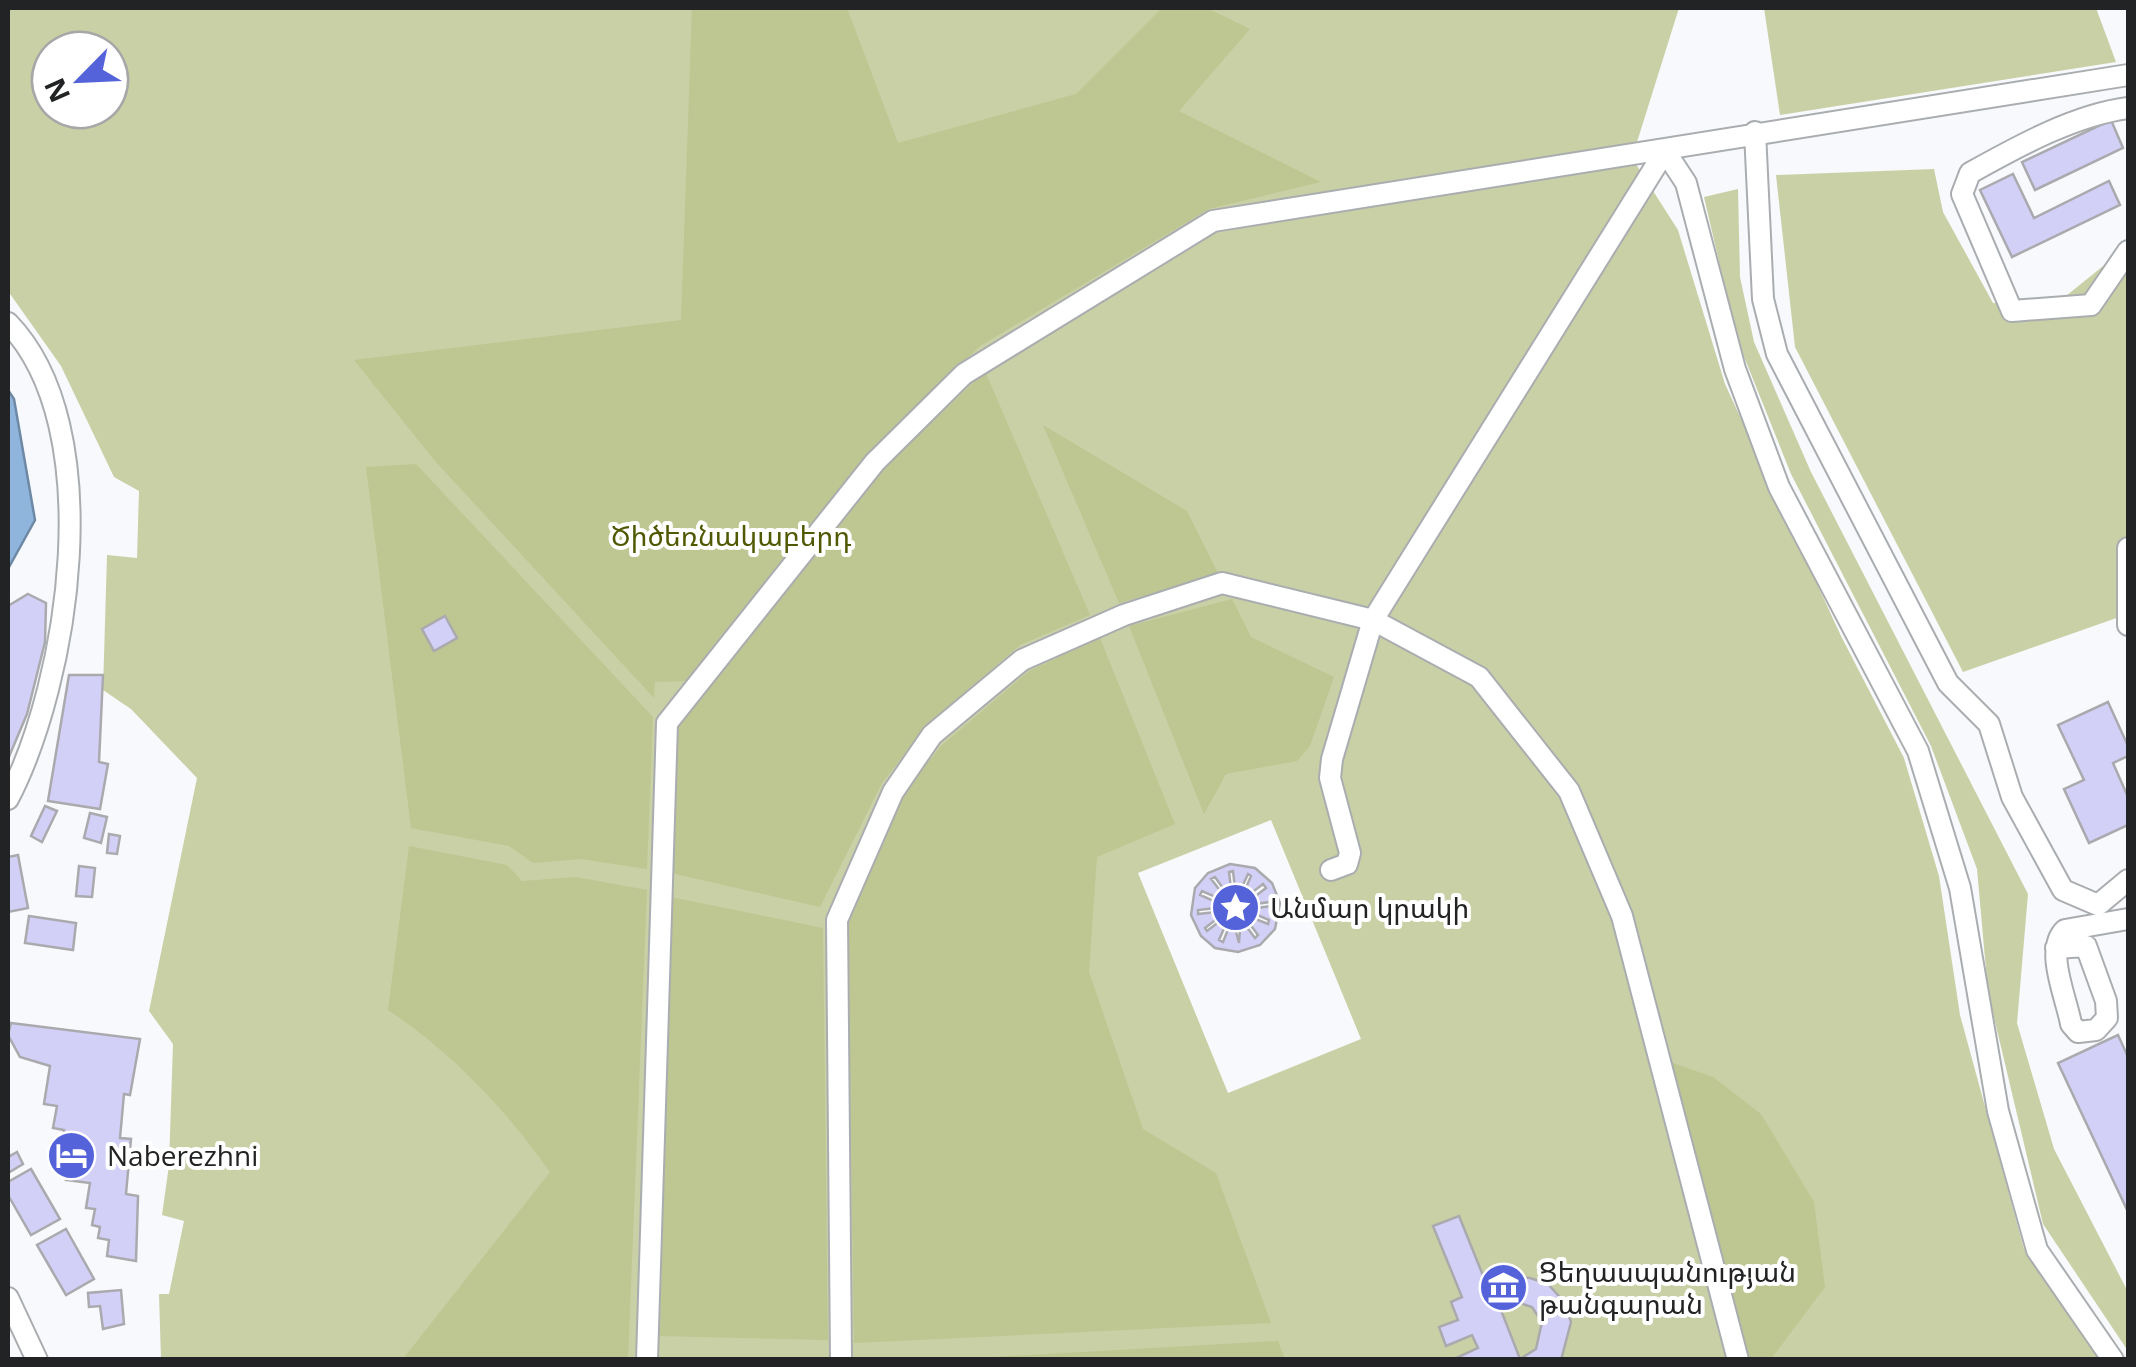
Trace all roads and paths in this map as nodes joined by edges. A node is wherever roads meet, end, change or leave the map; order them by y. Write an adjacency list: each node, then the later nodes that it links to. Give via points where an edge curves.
1 (2128, 75): 3 (street)
2 (2128, 108): 5 (street, via 2020,146 1970,173 1962,194 2012,311 2091,305)
3 (1755, 132): 4 (street); 12 (street, via 1763,299 1777,354 1948,682 1989,724 2012,797 2063,890 2098,905)
4 (1666, 151): 8 (street); 17 (street, via 1213,221 964,374 874,462 667,722); 20 (street, via 1686,184 1735,369 1780,488 1918,752 1960,888 1998,1111 2037,1250)
5 (2128, 251)
6 (8, 323): 10 (street, via 35,361 70,478 57,658 30,756)
7 (2128, 548): 9 (street)
8 (1373, 620): 11 (street, via 1332,759 1330,778 1350,853 1347,864); 18 (street, via 1222,583 1110,620 1022,660 932,735 893,792 837,920); 19 (street, via 1479,677 1569,791 1622,916)
9 (2128, 625)
10 (8, 799)
11 (1331, 870)
12 (2128, 880)
13 (2128, 919): 14 (street, via 2065,930)
14 (2056, 948)
15 (8, 1298): 16 (street)
16 (36, 1360)
17 (646, 1360)
18 (841, 1360)
19 (1738, 1360)
20 (2113, 1360)

